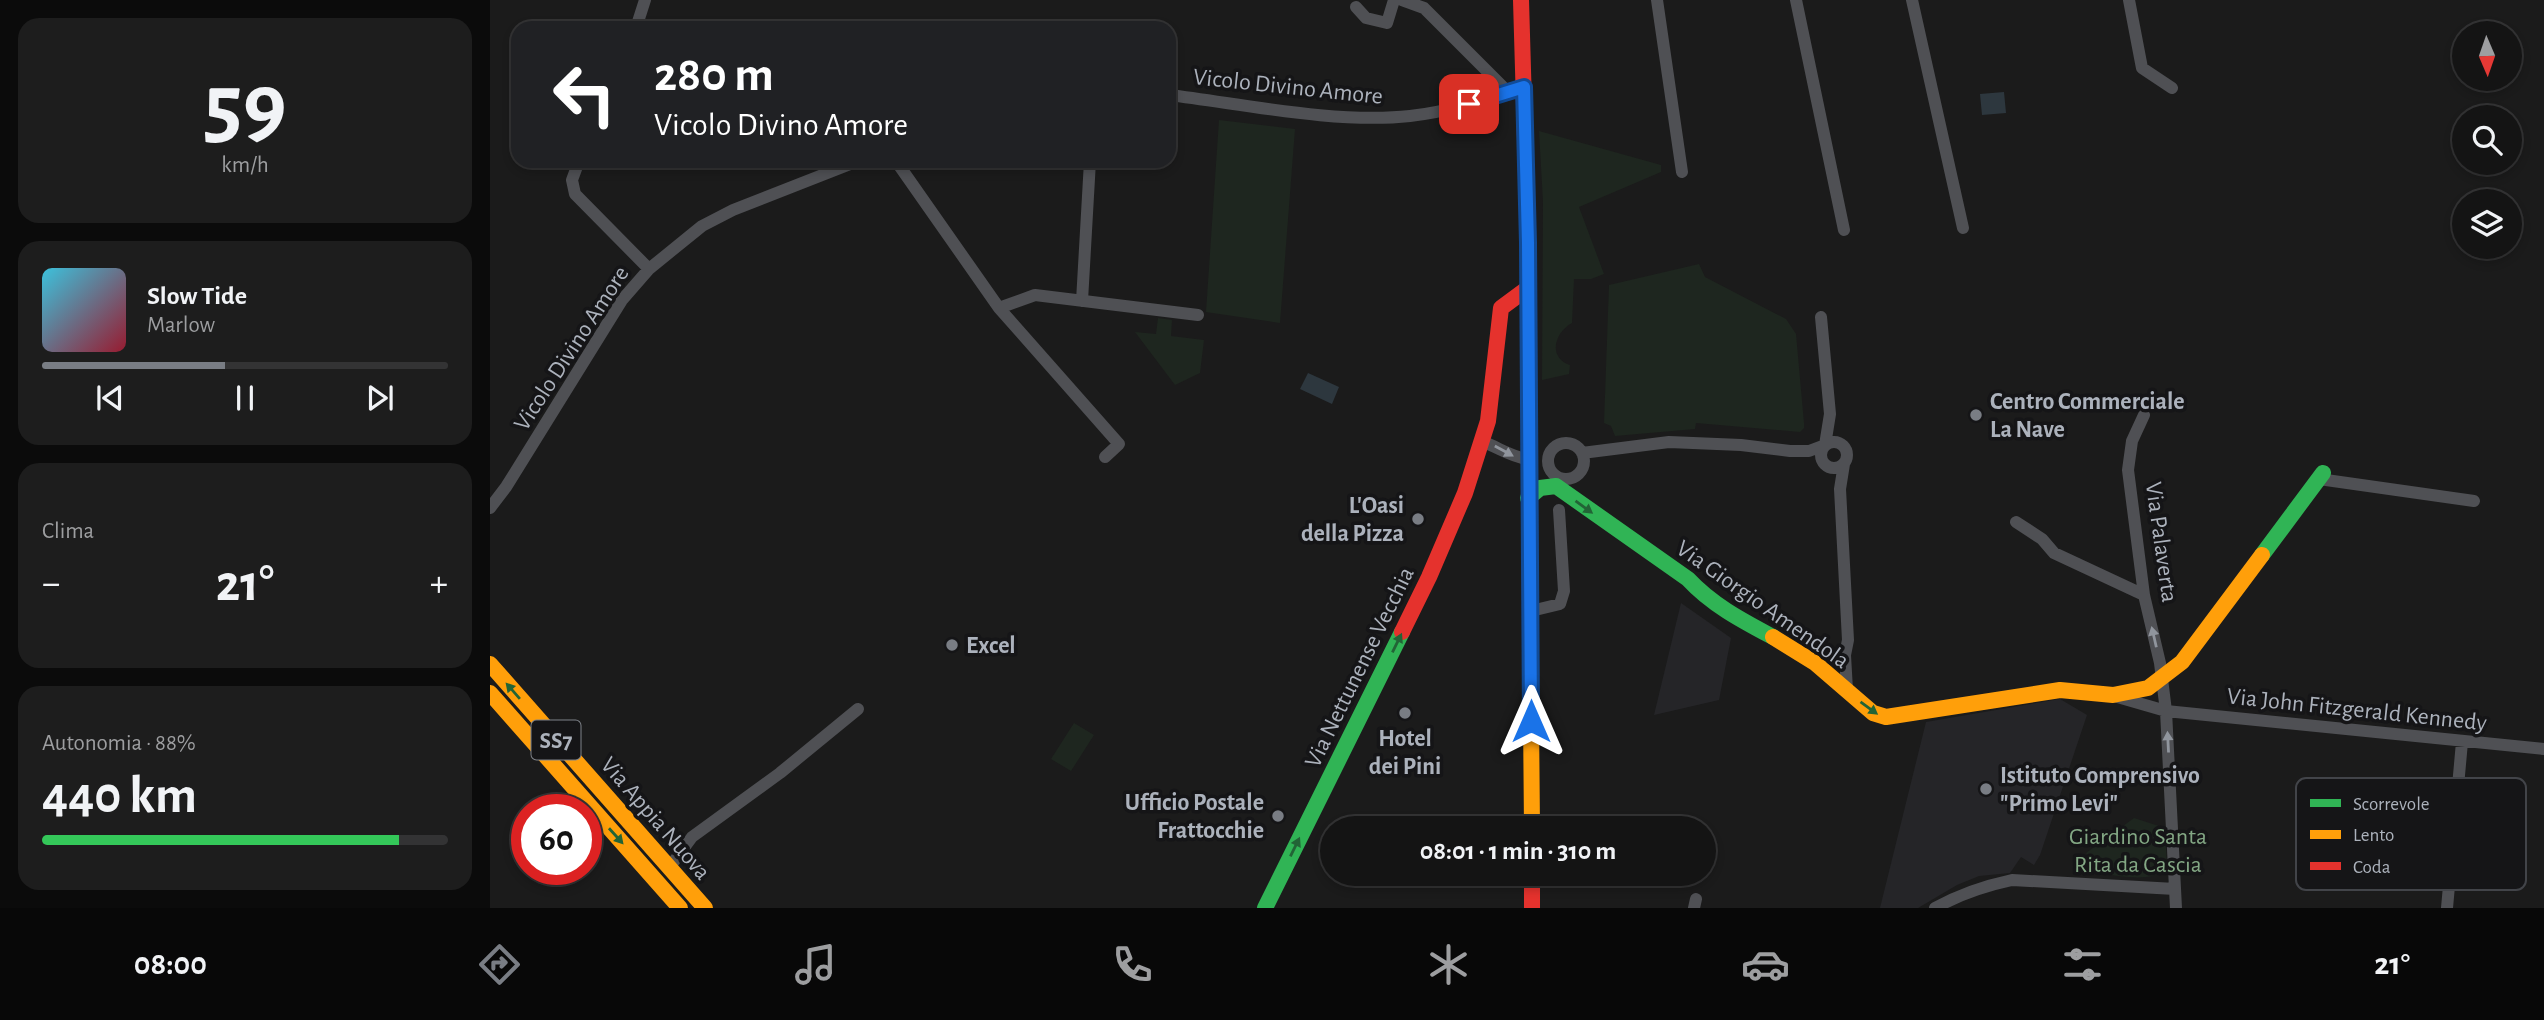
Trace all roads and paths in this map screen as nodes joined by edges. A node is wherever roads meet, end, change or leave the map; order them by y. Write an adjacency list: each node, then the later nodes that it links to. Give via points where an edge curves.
1 (645, 0): 10 (street)
2 (1394, 0): 9 (street, via 1387,23 1366,18)
3 (1402, 0): 13 (street, via 1424,8)
4 (1521, 0): 11 (street)
5 (1657, 0): 19 (street)
6 (1796, 0): 21 (street)
7 (1912, 0): 20 (street)
8 (2129, 0): 12 (street, via 2142,68)
9 (1356, 7)
10 (638, 21)
11 (1524, 87): 13 (street, Vicolo Divino Amore); 23 (street)
12 (2172, 88)
13 (1508, 92): 14 (street, Vicolo Divino Amore, via 1430,113 1387,118)
14 (1176, 96)
15 (577, 168): 22 (street, via 572,183 575,194)
16 (840, 168): 22 (street, Vicolo Divino Amore, via 733,209 702,226)
17 (901, 168): 25 (street)
18 (1090, 168): 24 (street)
19 (1682, 172)
20 (1963, 228)
21 (1844, 230)
22 (649, 269): 44 (street, Vicolo Divino Amore, via 622,300)
23 (1528, 288): 30 (street, Via Nettunense Vecchia, via 1501,308); 35 (street)
24 (1082, 301): 25 (street, via 1035,295); 26 (street)
25 (999, 308): 37 (street, via 1119,444)
26 (1198, 316)
27 (1821, 317): 28 (street)
28 (1830, 414): 32 (street); 33 (street)
29 (2144, 415): 47 (street, Via Palaverta, via 2128,461)
30 (1481, 441): 35 (street, one-way to 35, via 1514,457); 66 (street, Via Nettunense Vecchia, one-way to 30, via 1429,577 1465,493)
31 (1565, 443): 35 (street); 36 (street); 36 (street, via 1554,447 1548,457 1550,469 1559,477 1571,478 1581,471)
32 (1841, 443): 33 (street); 39 (street, via 1846,450)
33 (1825, 445): 34 (street, via 1809,451); 38 (street, via 1821,453)
34 (1790, 450): 36 (street, via 1669,442); 38 (street)
35 (1528, 451): 42 (street)
36 (1582, 453)
37 (1105, 457)
38 (1825, 464): 39 (street, via 1836,468); 41 (street)
39 (1844, 464): 41 (street)
40 (2320, 476): 43 (street, Via Palaverta); 50 (street, Via Palaverta, via 2182,662)
41 (1840, 489): 51 (street)
42 (1528, 498): 48 (street); 51 (street, Via Giorgio Amendola, one-way to 51, via 1533,490 1556,486 1688,579 1702,594 1791,646)
43 (2474, 500)
44 (490, 508)
45 (1559, 510): 48 (street, via 1563,598 1560,604)
46 (2016, 523): 47 (street, via 2054,552)
47 (2144, 595): 50 (street, Via Palaverta, one-way to 47)
48 (1531, 611): 59 (street)
49 (490, 664): 60 (street, Via Appia Nuova / SS7, one-way to 49)
50 (2162, 678): 53 (street, Via Giorgio Amendola, via 2148,688); 55 (street, Via Palaverta)
51 (1847, 690): 53 (street, Via Giorgio Amendola, one-way to 53, via 1873,713 1885,717 2060,690)
52 (490, 693): 64 (street, Via Appia Nuova / SS7, one-way to 64)
53 (2113, 695): 55 (street, Via Giorgio Amendola)
54 (858, 709): 60 (street, via 692,837)
55 (2166, 710): 56 (street, Via John Fitzgerald Kennedy); 62 (street, Via Palaverta, one-way to 55)
56 (2462, 742): 57 (street, Via John Fitzgerald Kennedy); 58 (street)
57 (2544, 749)
58 (2459, 778)
59 (1532, 816)
60 (669, 868): 65 (street, Via Appia Nuova / SS7)
61 (1532, 886): 67 (street)
62 (2175, 889): 68 (street, via 2012,880 1955,896); 69 (street, Via Palaverta)
63 (2449, 890): 70 (street)
64 (680, 908)
65 (705, 908)
66 (1265, 908)
67 (1532, 908)
68 (1935, 908)
69 (2176, 908)
70 (2447, 908)

